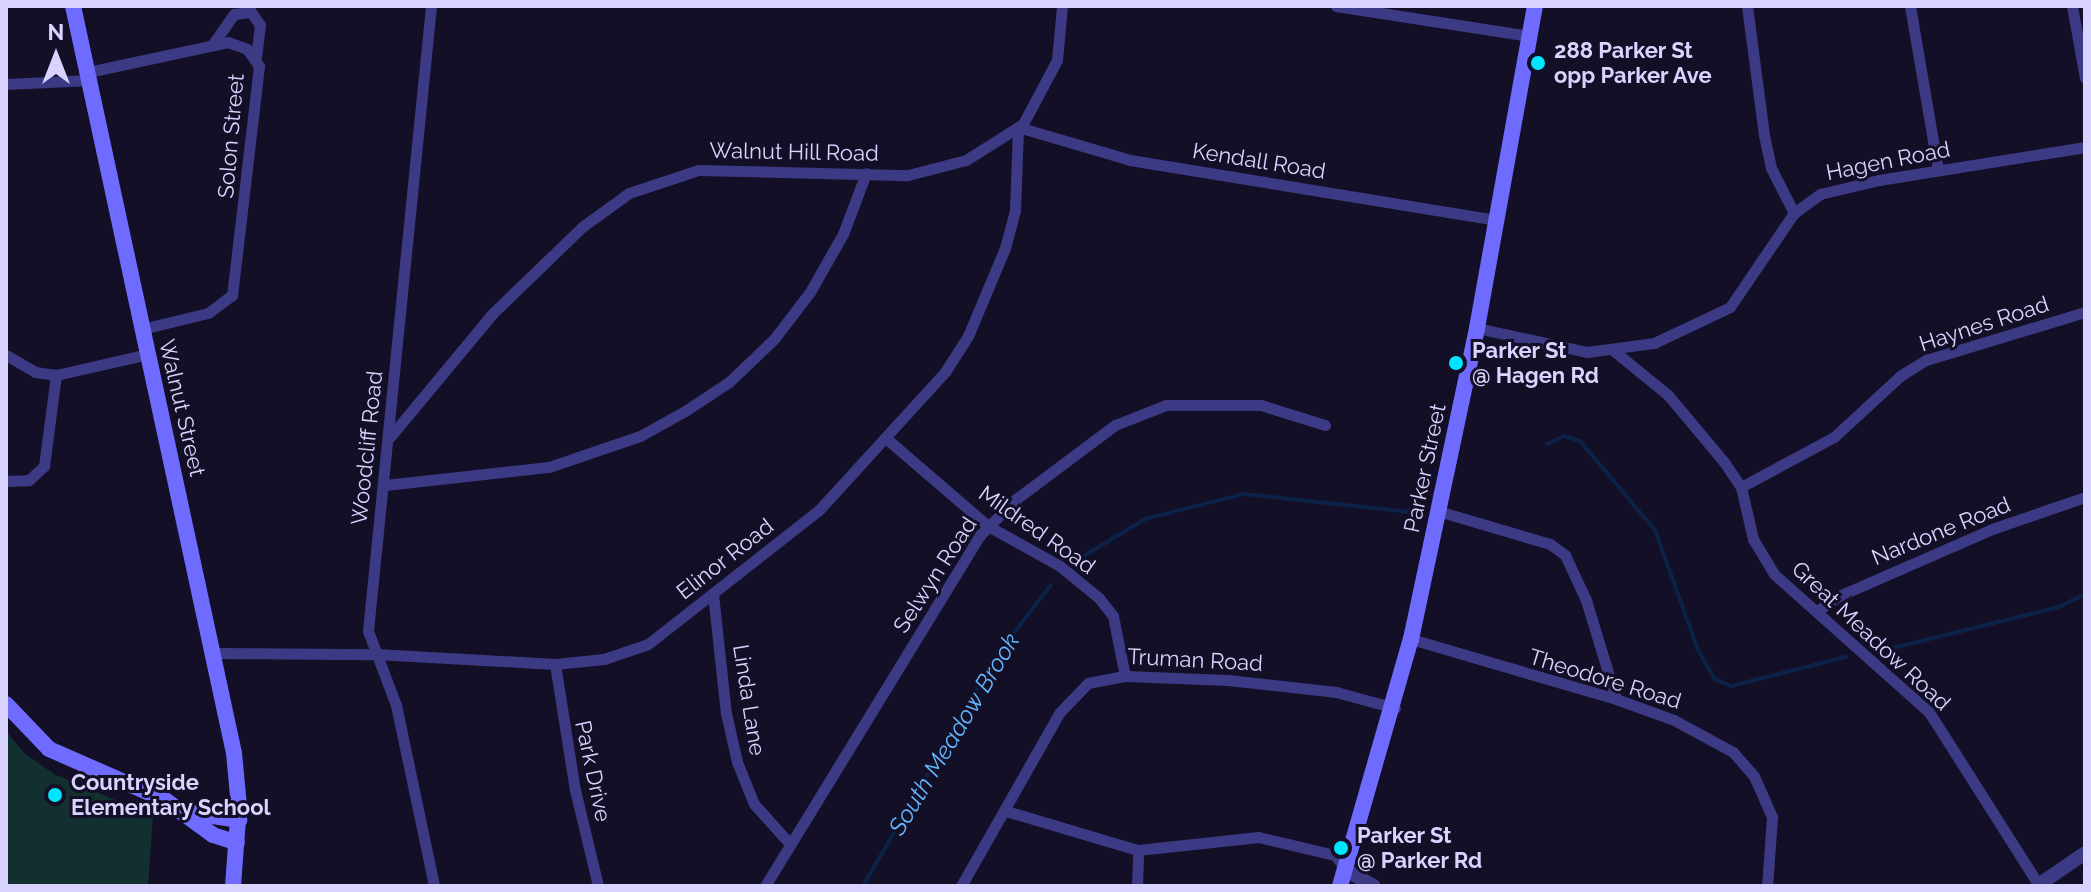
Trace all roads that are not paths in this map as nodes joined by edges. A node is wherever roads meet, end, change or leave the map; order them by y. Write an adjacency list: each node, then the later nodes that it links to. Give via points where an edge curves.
1 (73, 6): 12 (main road, Walnut Street)
2 (431, 6): 29 (street, Woodcliff Road)
3 (1062, 6): 15 (street, Walnut Hill Road, via 1057,60 1044,92)
4 (1336, 6): 9 (street)
5 (1535, 6): 9 (main road, Parker Street)
6 (1747, 6): 19 (street, via 1766,146)
7 (1910, 6): 17 (street)
8 (2072, 6): 13 (street)
9 (1529, 36): 20 (main road, Parker Street)
10 (213, 44): 11 (street, Solon Street, via 235,43); 11 (street, via 234,14 251,12 260,25); 12 (street, Solon Street)
11 (256, 59): 23 (street, Solon Street, via 258,89 232,295 208,313)
12 (89, 76): 14 (street, Solon Street); 23 (main road, Walnut Street)
13 (2085, 78)
14 (6, 84)
15 (1018, 127): 18 (street, Walnut Hill Road, via 966,160 935,170); 20 (street, Kendall Road, via 1130,160); 30 (street, Elinor Road, via 1015,210 986,296 945,372)
16 (2085, 147): 17 (street, Hagen Road)
17 (1938, 170): 19 (street, Hagen Road, via 1836,188)
18 (866, 173): 29 (street, Walnut Hill Road, via 698,170 629,193 582,227 493,313); 32 (street, via 843,234 810,292 774,339 729,382 685,411 628,441 549,467)
19 (1794, 213): 24 (street, Hagen Road, via 1730,307 1664,340)
20 (1497, 220): 22 (main road, Parker Street)
21 (2085, 312): 33 (street, Haynes Road, via 1926,360 1900,376 1834,437)
22 (1477, 328): 24 (street, Hagen Road, via 1587,352); 35 (main road, Parker Street)
23 (142, 329): 25 (main road, Walnut Street)
24 (1614, 351): 33 (street, Great Meadow Road, via 1668,395)
25 (148, 354): 27 (street); 40 (main road, Walnut Street)
26 (6, 355): 27 (street, via 35,372)
27 (56, 375): 31 (street, via 44,466 29,480)
28 (1325, 425): 36 (street, Selwyn Road, via 1261,405 1166,405 1115,425 1075,452)
29 (389, 438): 32 (street, Woodcliff Road)
30 (888, 440): 36 (street, Mildred Road); 37 (street, Elinor Road, via 819,510)
31 (6, 481)
32 (385, 485): 41 (street, Woodcliff Road, via 368,631)
33 (1741, 487): 38 (street, Great Meadow Road, via 1763,560)
34 (2085, 497): 38 (street, Nardone Road, via 1992,529 1841,595)
35 (1438, 511): 39 (main road, Parker Street); 44 (street, via 1550,544 1565,555 1586,600)
36 (988, 526): 43 (street, Mildred Road, via 1060,566 1099,598 1113,616); 51 (street, Selwyn Road)
37 (713, 594): 42 (street, Elinor Road, via 628,653); 51 (street, Linda Lane, via 737,762 754,804)
38 (1817, 611): 55 (street, Great Meadow Road, via 1929,712)
39 (1411, 639): 44 (street, Theodore Road); 46 (main road, Parker Street)
40 (213, 653): 41 (street, Elinor Road); 49 (main road, Walnut Street, via 234,753)
41 (376, 654): 42 (street, Elinor Road); 57 (street, Woodcliff Road, via 396,705)
42 (555, 664): 58 (street, Park Drive, via 572,775)
43 (1125, 676): 46 (street, Truman Road, via 1277,684); 47 (street, Truman Road, via 1088,683 1076,692)
44 (1616, 699): 64 (street, Theodore Road, via 1709,736 1754,776 1772,817)
45 (6, 704): 48 (main road, via 49,749)
46 (1395, 708): 54 (main road, Parker Street)
47 (1006, 811): 52 (street); 60 (street, Truman Road)
48 (185, 812): 49 (main road); 50 (main road, via 213,835)
49 (239, 820): 50 (main road, Walnut Street)
50 (237, 843): 56 (main road, Walnut Street)
51 (790, 844): 59 (street, Selwyn Road)
52 (1138, 850): 54 (street, via 1258,837 1335,855); 61 (street)
53 (2085, 853): 55 (street)
54 (1346, 870): 62 (main road, Parker Street); 63 (street)
55 (2038, 885)
56 (233, 886)
57 (434, 886)
58 (598, 886)
59 (765, 886)
60 (961, 886)
61 (1137, 886)
62 (1340, 886)
63 (1374, 886)
64 (1767, 886)

